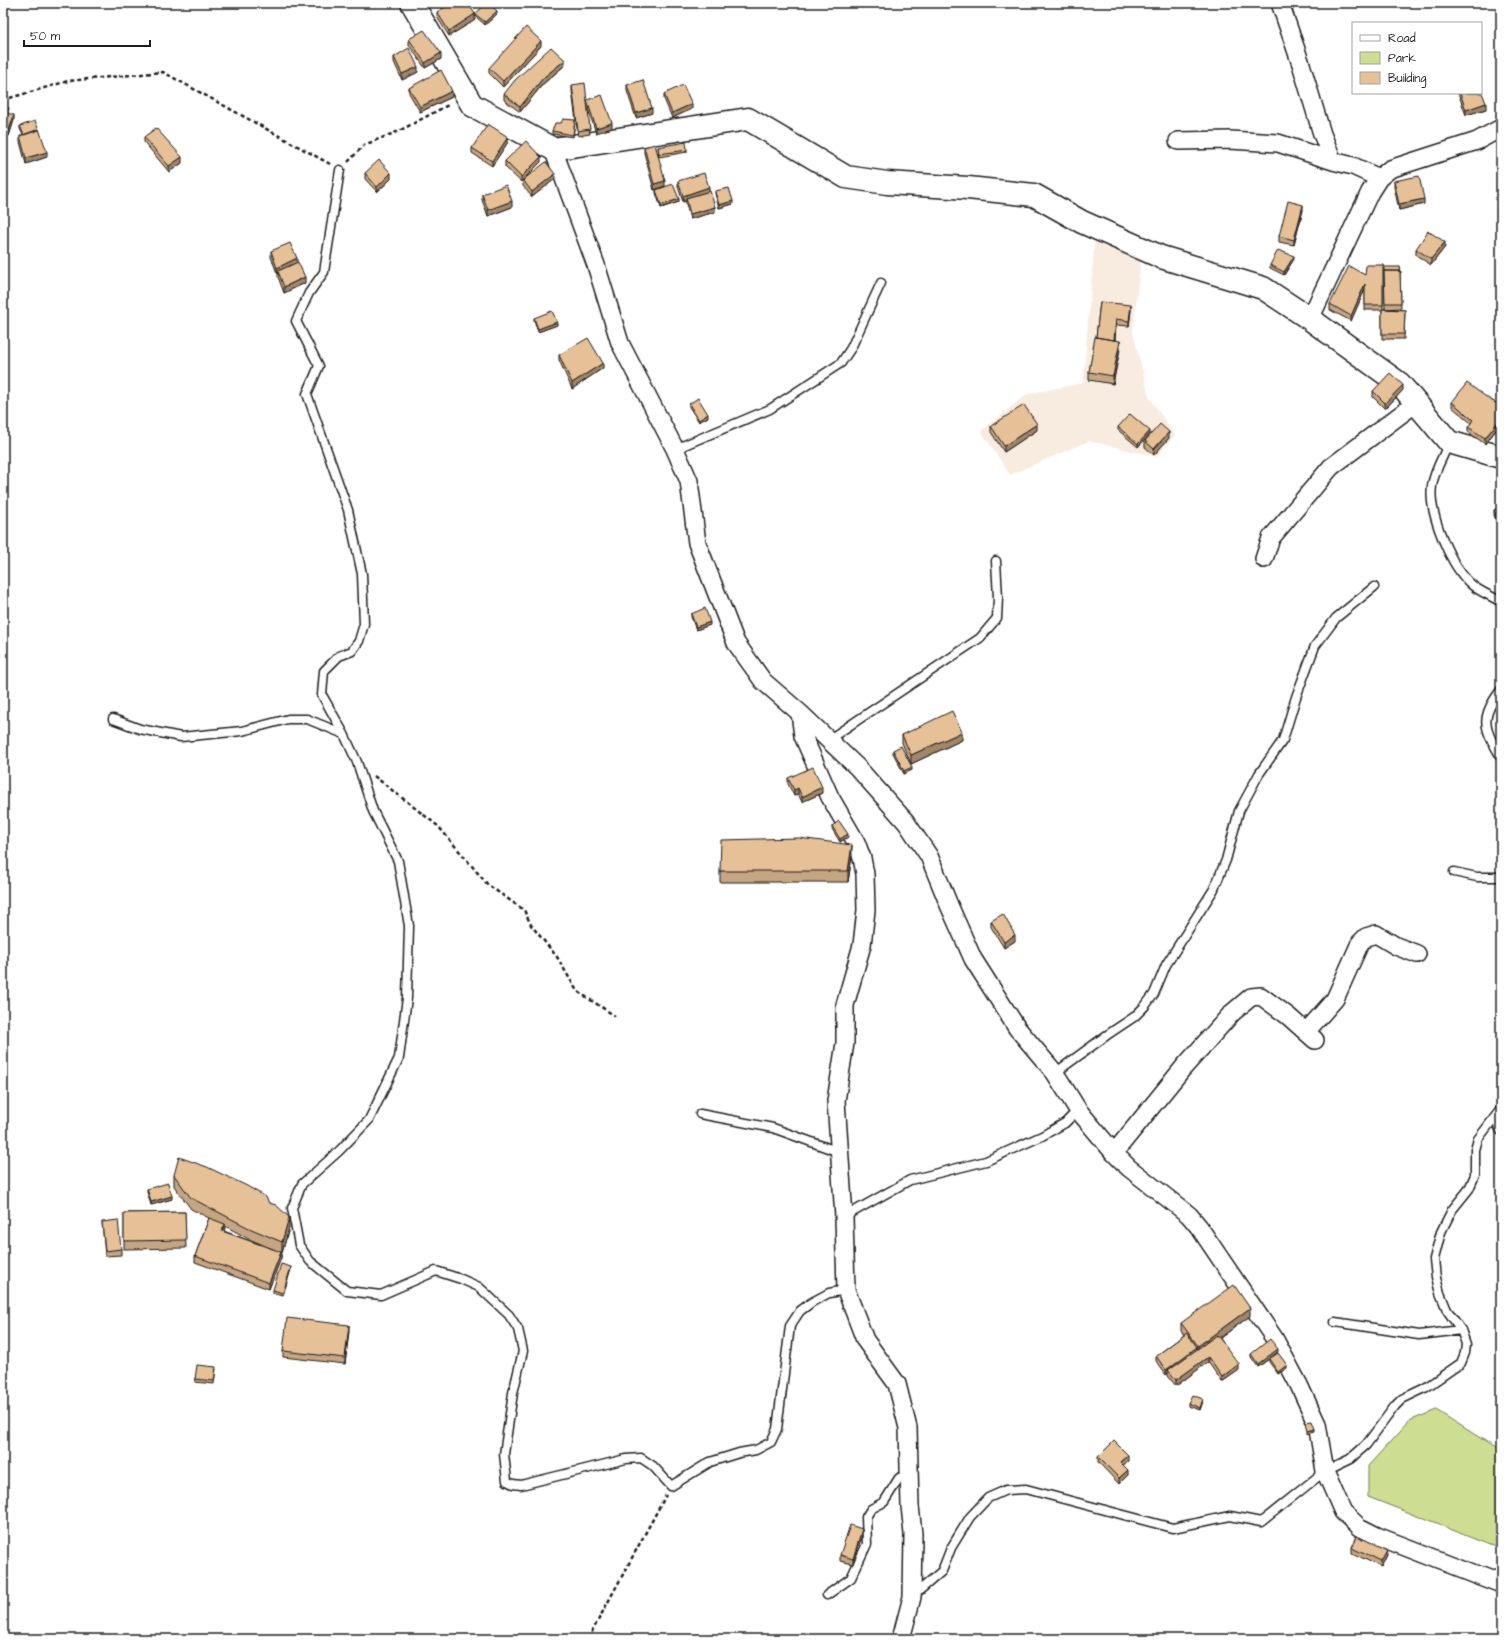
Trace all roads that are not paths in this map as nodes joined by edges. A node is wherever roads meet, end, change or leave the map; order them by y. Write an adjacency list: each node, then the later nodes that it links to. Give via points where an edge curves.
1 (412, 3): 5 (street, via 472,105)
2 (1280, 3): 6 (street)
3 (1501, 128): 8 (street, via 1476,141 1390,169)
4 (1178, 141): 6 (street, via 1230,140 1278,143)
5 (553, 149): 10 (street, via 748,119 846,177 887,183 1034,195 1082,222 1161,257 1263,288); 13 (street, via 596,265 620,343)
6 (1333, 161): 8 (street, via 1353,166)
7 (340, 170): 22 (lane, via 324,272 296,321 319,366 307,394 348,510 362,574 364,624 359,641 352,651 339,656 324,671 322,695)
8 (1379, 178): 10 (street)
9 (881, 283): 13 (lane, via 851,348 841,363 770,409)
10 (1310, 319): 11 (street, via 1400,384)
11 (1416, 403): 12 (street); 15 (street, via 1331,467 1271,538)
12 (1449, 442): 14 (street); 18 (lane, via 1436,470 1431,491 1441,534 1450,557 1472,585)
13 (675, 449): 20 (street, via 689,481 697,543 736,643 763,681)
14 (1501, 457)
15 (1264, 559)
16 (996, 561): 23 (lane, via 997,618 980,638)
17 (1374, 587): 28 (lane, via 1336,618 1315,646 1283,740 1259,774 1239,811 1226,860 1214,889 1166,965 1154,994 1134,1017)
18 (1501, 602)
19 (1501, 690): 24 (lane, via 1490,705 1485,720 1489,737)
20 (800, 713): 23 (street); 34 (street, via 803,736 830,798 856,842 865,874 866,910 862,945 845,1005 845,1043 836,1101)
21 (113, 718): 22 (lane, via 140,729 181,737 242,731 288,719 307,719)
22 (344, 734): 37 (lane, via 357,762 373,811 398,861 409,926 407,998 399,1058 369,1120 302,1184 292,1208 299,1245 310,1261 347,1291 381,1295 436,1271 479,1287 509,1315 518,1329 523,1351 513,1393 504,1454 507,1481 521,1485 626,1459 641,1458 653,1466 671,1486 710,1462 739,1452 756,1450 771,1442 777,1429 790,1326 800,1311 812,1302 829,1293)
23 (828, 740): 28 (street, via 857,767 906,822 929,856 973,959 1017,1028)
24 (1501, 757)
25 (1454, 872): 26 (lane, via 1477,878)
26 (1501, 877)
27 (1417, 954): 35 (street, via 1396,946 1376,934 1366,937 1360,943 1335,999 1310,1036 1261,996 1251,997 1232,1013 1183,1068)
28 (1055, 1073): 30 (street)
29 (1501, 1109): 32 (lane)
30 (1078, 1110): 35 (street); 36 (lane, via 1065,1123 1042,1136 986,1161 910,1180)
31 (700, 1114): 34 (lane, via 773,1128)
32 (1494, 1118): 33 (lane); 39 (lane, via 1478,1139 1475,1150 1475,1175 1469,1189 1452,1210 1441,1232 1434,1259 1440,1293 1447,1310)
33 (1501, 1131)
34 (839, 1152): 36 (street)
35 (1114, 1153): 40 (street, via 1129,1168 1189,1215 1233,1276 1274,1338 1314,1417)
36 (844, 1217): 37 (street)
37 (846, 1290): 41 (street, via 865,1340 897,1384 908,1428)
38 (1336, 1322): 39 (lane, via 1419,1336)
39 (1461, 1330): 40 (lane, via 1466,1344 1461,1363 1438,1380 1402,1399 1366,1445 1350,1459)
40 (1325, 1472): 42 (street, via 1343,1512 1359,1527); 44 (lane, via 1261,1522 1230,1516 1173,1528 1026,1488 1006,1490 988,1498 970,1517 951,1548 942,1572)
41 (910, 1475): 43 (lane, via 899,1478 884,1502 871,1509 866,1517 867,1544 851,1578); 44 (street, via 913,1534)
42 (1501, 1584)
43 (827, 1595)
44 (912, 1597): 45 (street)
45 (901, 1639)

